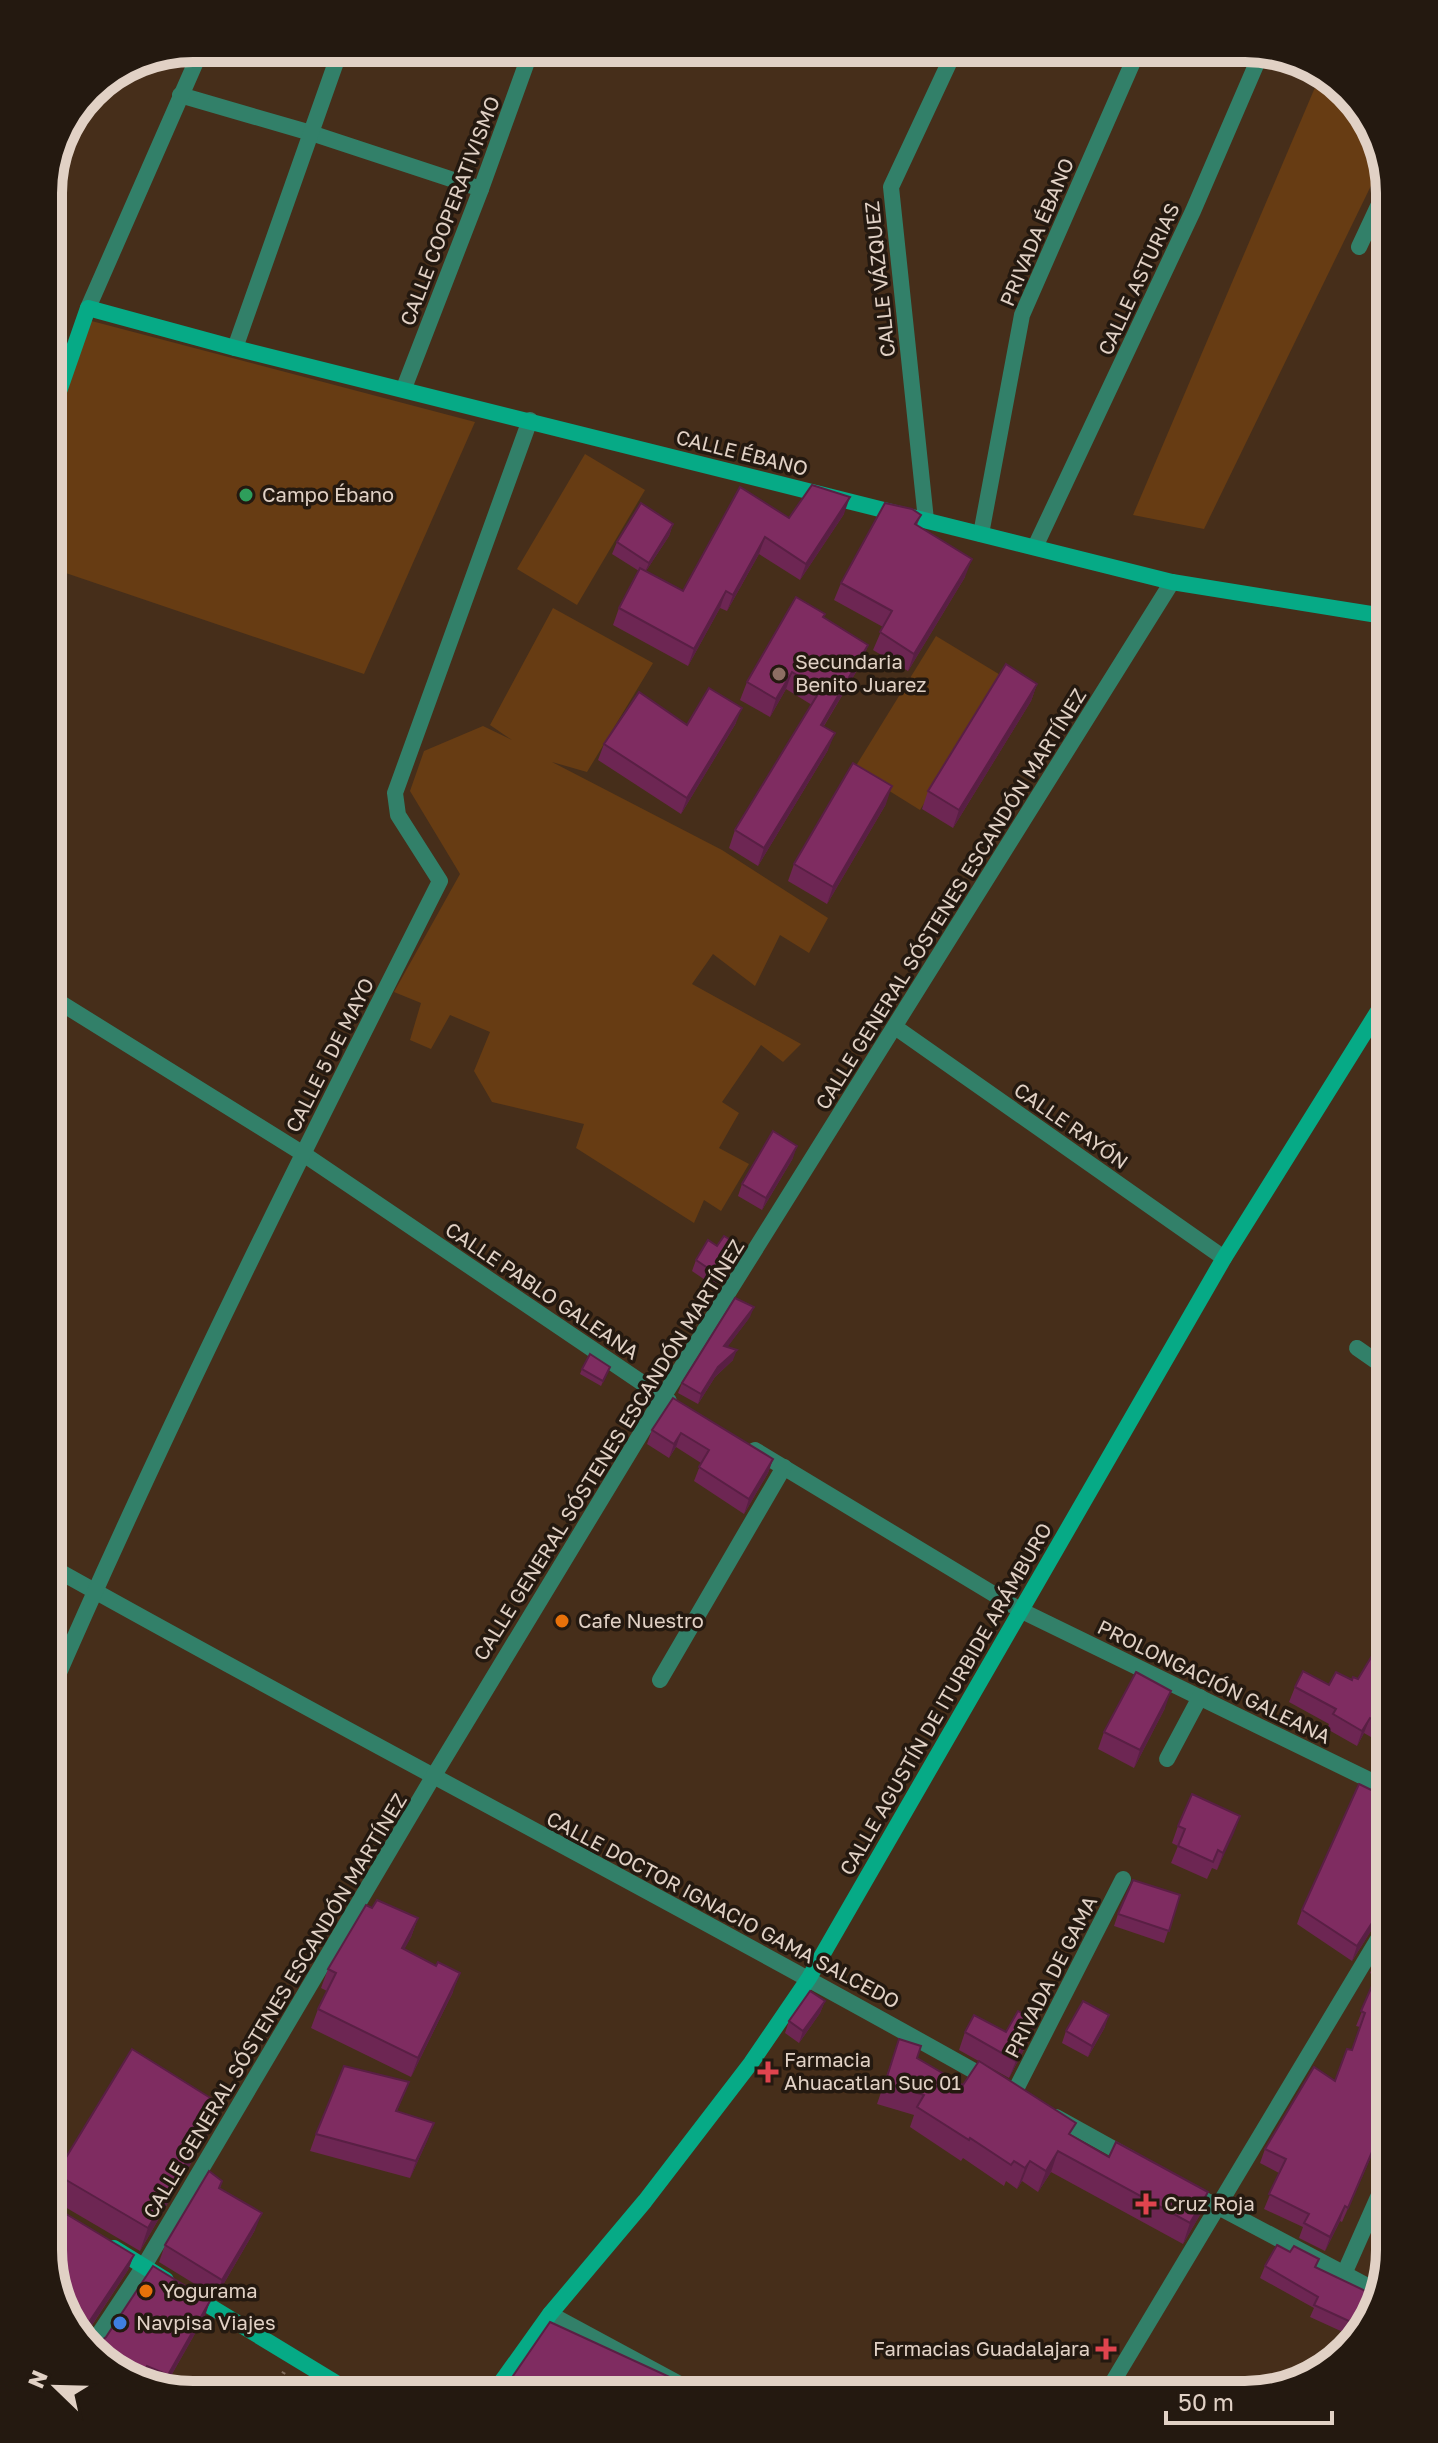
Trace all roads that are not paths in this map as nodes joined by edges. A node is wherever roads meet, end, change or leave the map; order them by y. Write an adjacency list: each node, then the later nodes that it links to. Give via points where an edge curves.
1 (195, 62): 7 (street)
2 (336, 62): 8 (street)
3 (527, 62): 9 (street, CALLE COOPERATIVISMO)
4 (949, 62): 17 (street, CALLE VÁZQUEZ, via 891,187)
5 (1133, 62): 18 (street, PRIVADA ÉBANO, via 1022,315)
6 (1257, 63): 19 (street, CALLE ASTURIAS)
7 (180, 95): 8 (street); 12 (street)
8 (311, 133): 9 (street); 13 (street)
9 (481, 189): 15 (street, CALLE COOPERATIVISMO)
10 (1376, 211): 11 (street)
11 (1359, 247)
12 (88, 308): 13 (street, CALLE ÉBANO); 14 (street)
13 (235, 348): 15 (street, CALLE ÉBANO)
14 (62, 383)
15 (404, 388): 16 (street, CALLE ÉBANO)
16 (530, 420): 17 (street, CALLE ÉBANO); 25 (street, CALLE 5 DE MAYO, via 395,793 398,815 440,881)
17 (926, 520): 18 (street, CALLE ÉBANO)
18 (981, 534): 19 (street, CALLE ÉBANO)
19 (1035, 547): 20 (street, CALLE ÉBANO)
20 (1172, 582): 21 (street, CALLE ÉBANO); 24 (street, CALLE GENERAL SÓSTENES ESCANDÓN MARTÍNEZ)
21 (1376, 615)
22 (62, 1004): 25 (street, CALLE PABLO GALEANA)
23 (1376, 1014): 26 (street, CALLE AGUSTÍN DE ITURBIDE ARÁMBURO)
24 (895, 1027): 26 (street, CALLE RAYÓN); 29 (street, CALLE GENERAL SÓSTENES ESCANDÓN MARTÍNEZ)
25 (302, 1153): 29 (street, CALLE PABLO GALEANA); 34 (street, CALLE 5 DE MAYO)
26 (1224, 1258): 35 (street, CALLE AGUSTÍN DE ITURBIDE ARÁMBURO)
27 (1357, 1348): 28 (street)
28 (1376, 1361)
29 (663, 1397): 30 (street, CALLE PABLO GALEANA); 40 (street, CALLE GENERAL SÓSTENES ESCANDÓN MARTÍNEZ)
30 (690, 1413)
31 (744, 1444): 32 (street)
32 (784, 1467): 35 (street); 37 (street)
33 (62, 1573): 34 (street, CALLE DOCTOR IGNACIO GAMA SALCEDO)
34 (94, 1591): 36 (street, CALLE 5 DE MAYO); 40 (street, CALLE DOCTOR IGNACIO GAMA SALCEDO)
35 (1020, 1610): 38 (street, PROLONGACIÓN GALEANA); 44 (street, CALLE AGUSTÍN DE ITURBIDE ARÁMBURO)
36 (62, 1665)
37 (660, 1680)
38 (1200, 1697): 39 (street); 41 (street, PROLONGACIÓN GALEANA)
39 (1167, 1759)
40 (433, 1777): 44 (street, CALLE DOCTOR IGNACIO GAMA SALCEDO); 51 (street, CALLE GENERAL SÓSTENES ESCANDÓN MARTÍNEZ)
41 (1376, 1783)
42 (1123, 1879): 45 (street, PRIVADA DE GAMA)
43 (1376, 1942): 49 (street)
44 (809, 1978): 45 (street, CALLE DOCTOR IGNACIO GAMA SALCEDO); 54 (street, CALLE AGUSTÍN DE ITURBIDE ARÁMBURO, via 655,2188)
45 (1028, 2101): 46 (street, CALLE DOCTOR IGNACIO GAMA SALCEDO)
46 (1149, 2169)
47 (1176, 2184): 49 (street)
48 (1376, 2202): 52 (street)
49 (1217, 2207): 52 (street); 59 (street)
50 (98, 2238): 51 (street)
51 (144, 2266): 55 (street, CALLE GENERAL SÓSTENES ESCANDÓN MARTÍNEZ); 56 (street)
52 (1344, 2274): 53 (street)
53 (1371, 2288)
54 (550, 2314): 57 (street, CALLE AGUSTÍN DE ITURBIDE ARÁMBURO); 58 (street)
55 (97, 2338)
56 (333, 2381)
57 (502, 2381)
58 (674, 2381)
59 (1113, 2381)

